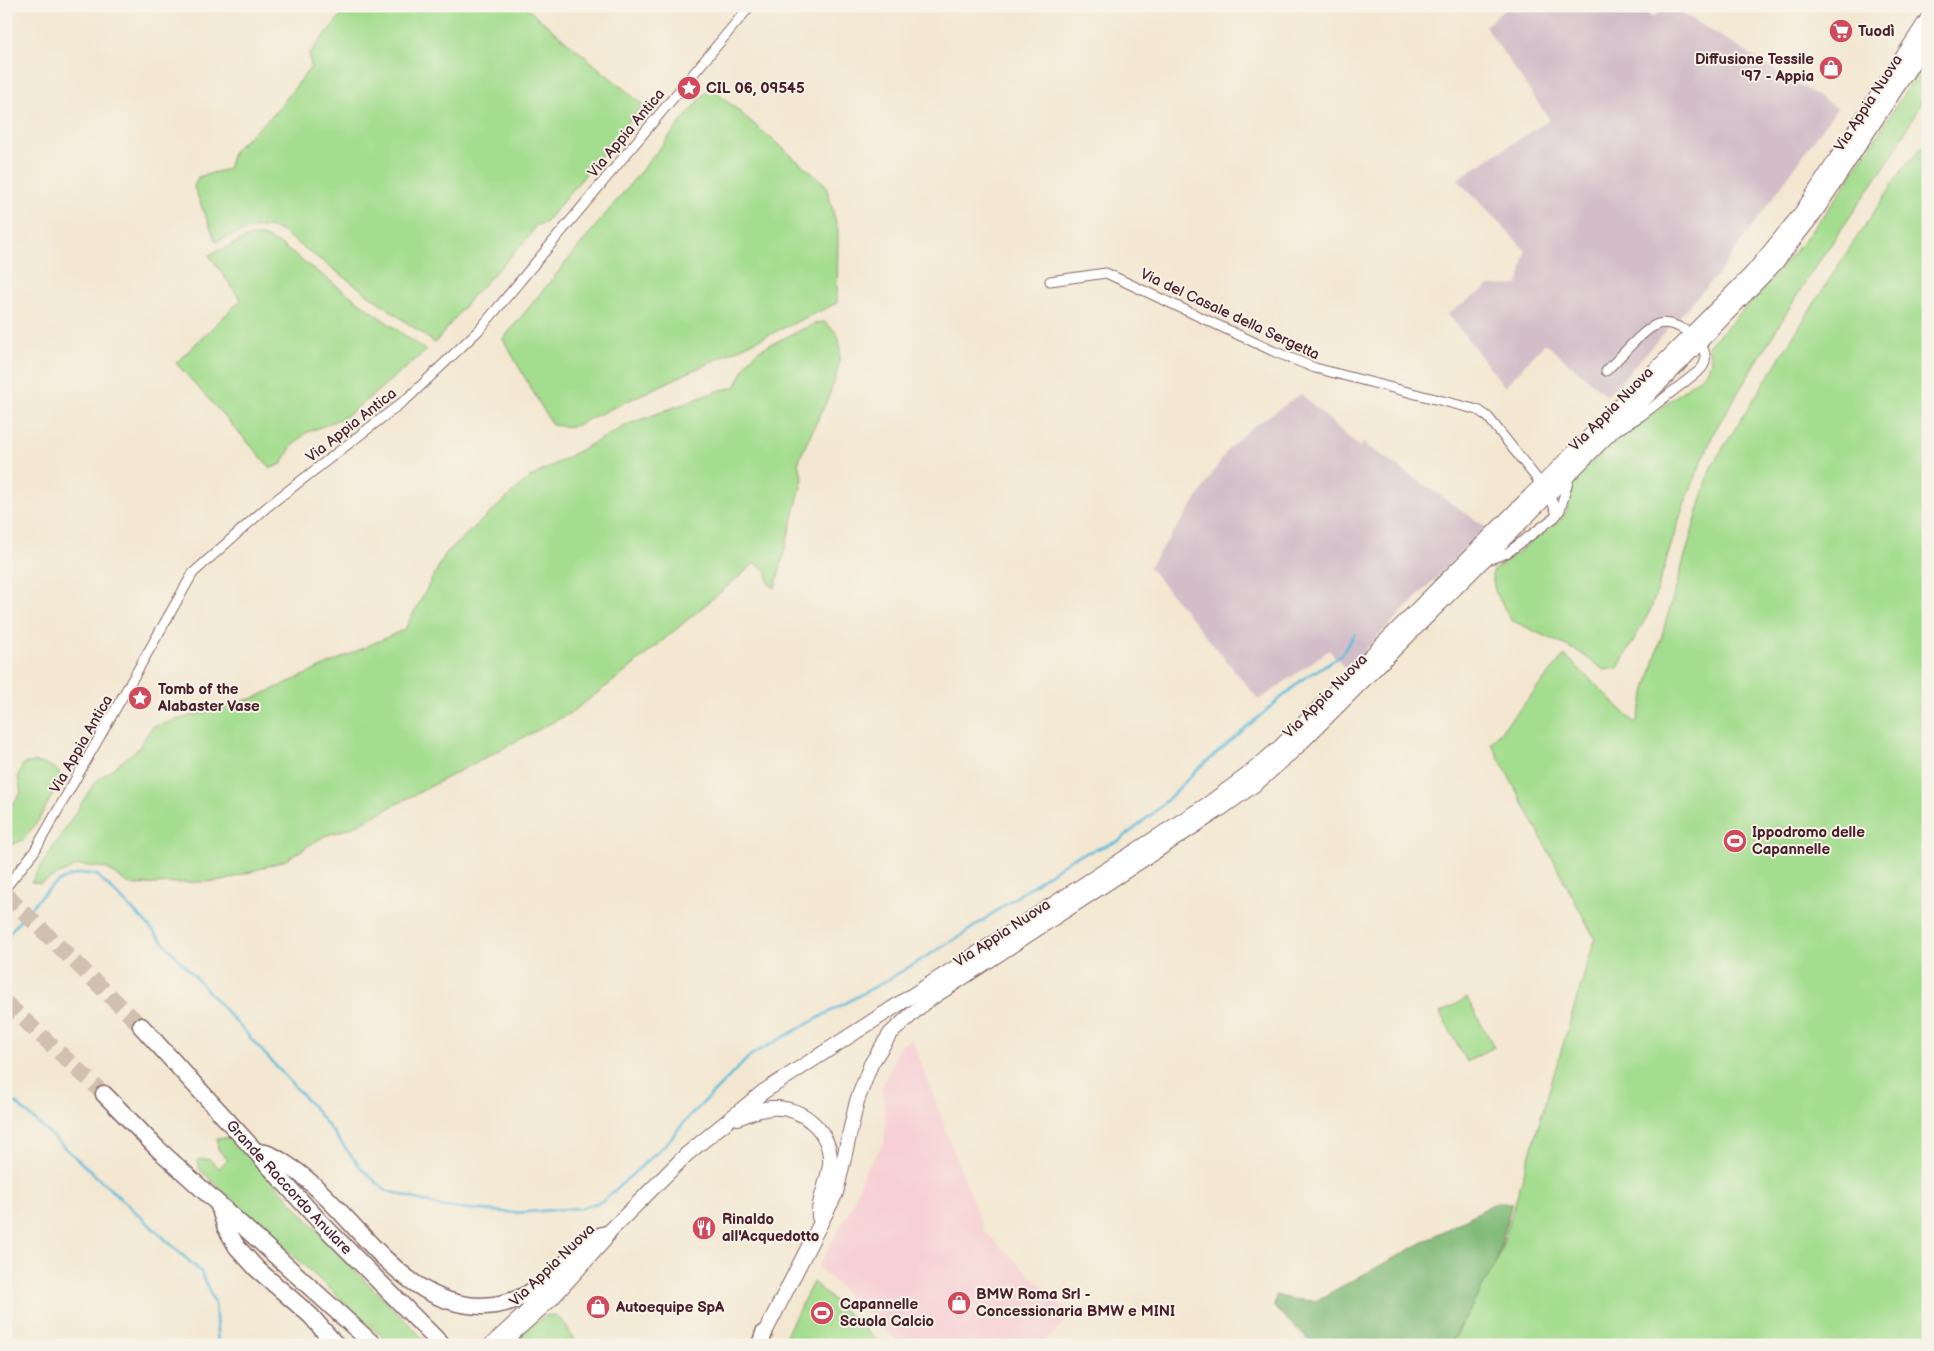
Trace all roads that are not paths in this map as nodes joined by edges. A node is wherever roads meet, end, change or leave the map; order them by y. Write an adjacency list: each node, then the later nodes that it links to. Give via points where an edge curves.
1 (750, 6): 12 (street, Via Appia Antica, via 456,354 409,397 267,507 193,573 34,852)
2 (1928, 18): 5 (main road, Via Appia Nuova, via 1787,231)
3 (1928, 40): 5 (main road, Via Appia Nuova, via 1814,214 1775,264)
4 (1050, 281): 9 (street, Via del Casale della Sergetta, via 1106,273 1315,368 1478,410 1488,417)
5 (1695, 339): 6 (street, via 1675,324 1657,325); 7 (main road, Via Appia Nuova); 7 (street, via 1706,357 1703,368 1641,416); 9 (main road, Via Appia Nuova)
6 (1606, 371)
7 (1610, 433): 8 (main road, Via Appia Nuova)
8 (1571, 472): 9 (main road, Via Appia Nuova); 10 (street)
9 (1546, 489): 10 (street, Via del Casale della Sergetta); 11 (main road, Via Appia Nuova); 15 (main road, Via Appia Nuova, via 1292,736 1246,776 1208,804 788,1075)
10 (1557, 514): 11 (street, via 1507,553)
11 (1483, 562): 19 (main road, Via Appia Nuova, via 1308,737 1257,783 924,1003 902,1022 882,1043 865,1076 855,1107 843,1171 836,1193)
12 (6, 888)
13 (141, 1026): 16 (highway, Grande Raccordo Anulare)
14 (104, 1094): 17 (highway)
15 (722, 1124): 18 (main road, Via Appia Nuova, via 686,1154); 19 (main road, via 758,1110 775,1108 796,1112 818,1127 828,1144 830,1160 818,1211)
16 (257, 1152): 20 (highway, via 269,1153 304,1176 368,1242 414,1282 438,1297 460,1304 494,1305 522,1298 558,1271 594,1236); 24 (highway, Grande Raccordo Anulare, via 334,1237)
17 (218, 1204): 22 (highway, via 237,1247 311,1316); 23 (highway)
18 (633, 1207): 20 (main road, Via Appia Nuova); 26 (street, Via Appia Nuova, via 598,1253 553,1301)
19 (820, 1222): 21 (main road, Via Appia Nuova)
20 (607, 1234): 25 (main road, Via Appia Nuova)
21 (761, 1341)
22 (336, 1345)
23 (374, 1345)
24 (442, 1345)
25 (491, 1345)
26 (504, 1345)

